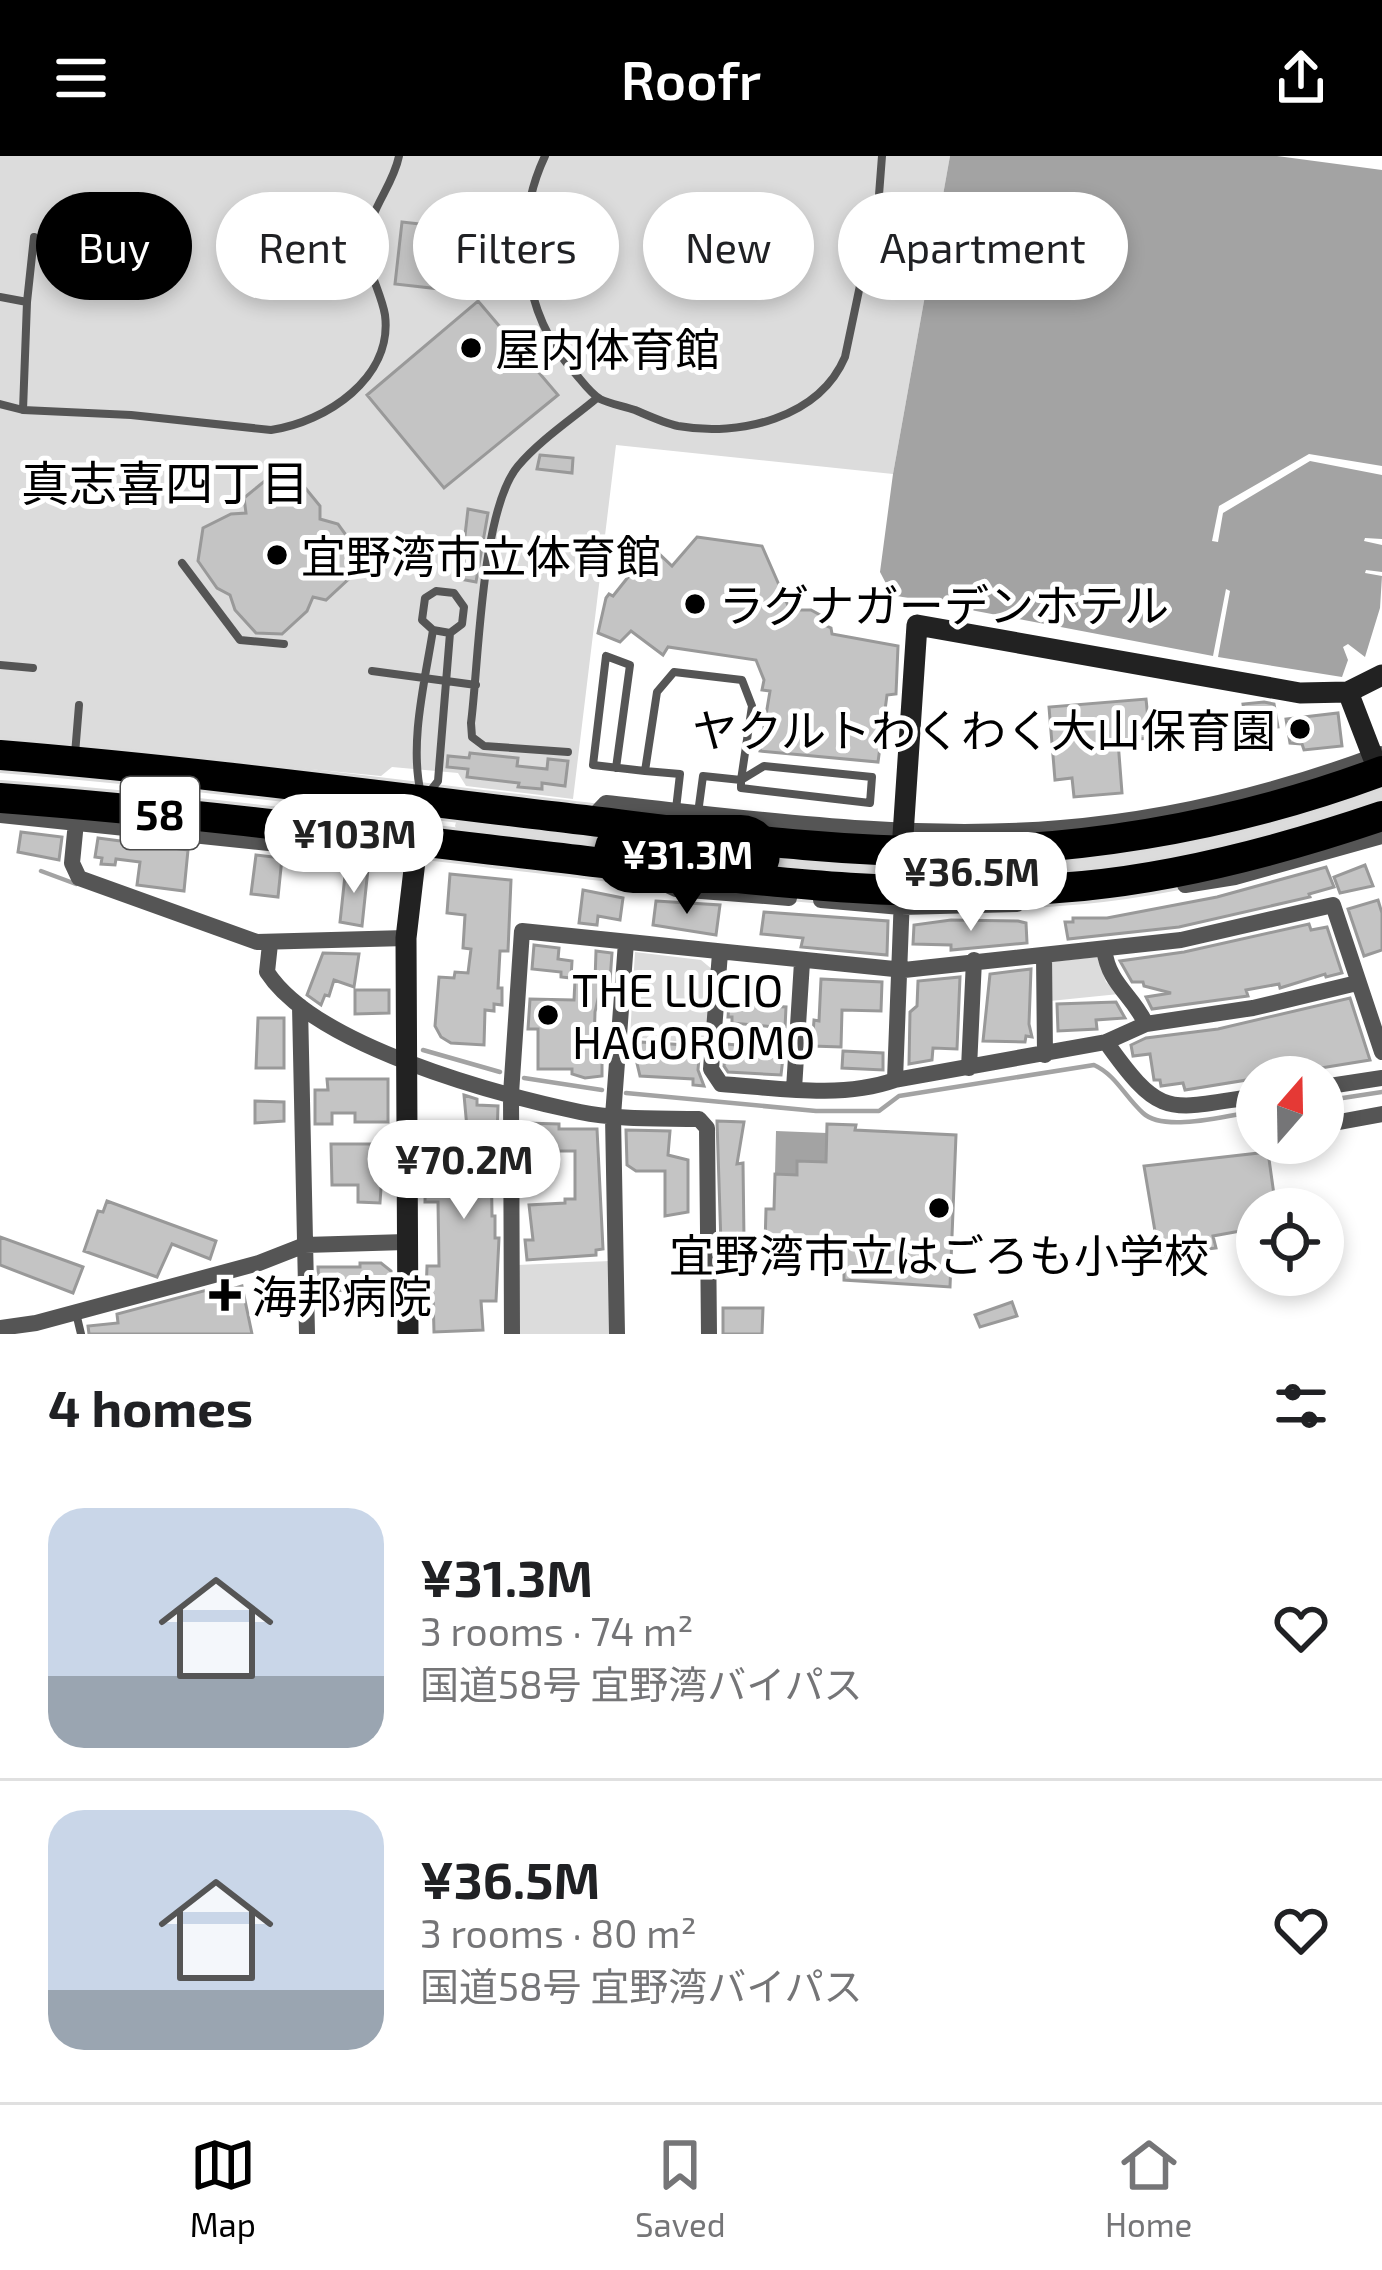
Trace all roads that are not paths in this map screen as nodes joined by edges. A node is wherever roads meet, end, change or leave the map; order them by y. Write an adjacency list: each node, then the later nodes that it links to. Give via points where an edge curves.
1 (399, 156): 9 (lane, via 366,247 386,320 382,348 367,377 330,409 272,430)
2 (545, 156): 7 (lane, via 527,206 534,302 558,354)
3 (882, 156): 7 (lane, via 845,357 819,397 757,423 711,430 674,426)
4 (34, 236): 6 (lane)
5 (0, 297): 6 (lane)
6 (27, 302): 9 (lane)
7 (597, 398): 12 (lane, via 520,463 503,489)
8 (0, 404): 9 (lane)
9 (23, 410)
10 (182, 563): 15 (lane, via 240,640)
11 (463, 615): 12 (lane); 13 (lane, via 454,593 436,591 425,598 422,620); 14 (lane)
12 (483, 618): 22 (lane)
13 (433, 630): 14 (lane); 20 (lane)
14 (450, 633): 21 (lane)
15 (284, 644)
16 (0, 665): 17 (lane)
17 (33, 668)
18 (372, 671): 20 (lane)
19 (1382, 675): 23 (street)
20 (426, 678): 21 (lane); 35 (lane)
21 (444, 681): 22 (lane); 35 (lane, via 438,781)
22 (476, 685): 25 (lane, via 472,737 484,746)
23 (1348, 692): 27 (street); 44 (street, via 1300,693 917,625)
24 (79, 705): 28 (lane)
25 (568, 752)
26 (0, 755): 28 (highway, 58)
27 (1379, 760): 44 (highway, 58, via 1258,812 1146,835 1039,848)
28 (74, 761): 35 (highway, 58)
29 (616, 768): 29 (lane, via 593,765 606,656 630,665); 30 (lane)
30 (645, 771): 31 (lane); 33 (lane, via 657,692 674,672 742,680 752,706)
31 (680, 774): 32 (lane); 36 (lane)
32 (703, 776): 33 (lane); 37 (lane)
33 (741, 780): 33 (lane, via 741,788 870,803 872,777 764,766)
34 (0, 797): 42 (highway, 58)
35 (422, 801): 40 (highway, 58); 45 (street)
36 (676, 811): 37 (street); 40 (street, via 606,803)
37 (698, 813): 44 (street)
38 (0, 815): 41 (street)
39 (1382, 816): 46 (highway, 58, via 1149,877)
40 (589, 820): 44 (highway, 58, via 742,838)
41 (76, 823): 42 (street, via 298,846); 49 (street, via 72,863 79,878)
42 (321, 830): 45 (highway, 58)
43 (1382, 836): 46 (street, via 1235,877 1094,899 967,908)
44 (903, 840)
45 (416, 842): 46 (highway, 58); 47 (street)
46 (902, 899): 55 (street)
47 (406, 938): 49 (street); 62 (street)
48 (626, 942): 51 (street); 68 (street, via 522,932); 71 (street)
49 (270, 944): 57 (street, via 267,972)
50 (1104, 949): 52 (street); 56 (street, via 1333,905); 58 (street, via 1114,984)
51 (719, 953): 54 (street); 67 (street, via 713,1078)
52 (1044, 956): 53 (street); 61 (street)
53 (974, 960): 55 (street); 63 (street)
54 (802, 962): 55 (street); 67 (street)
55 (897, 970): 65 (street)
56 (1357, 983): 58 (street); 60 (street)
57 (300, 1006): 62 (street); 74 (street)
58 (1146, 1024): 59 (street)
59 (1106, 1042): 61 (street); 69 (street, via 1153,1099 1178,1108)
60 (1382, 1052)
61 (1045, 1054): 63 (street)
62 (405, 1062): 68 (street); 73 (street)
63 (969, 1068): 65 (street)
64 (1382, 1078): 66 (street)
65 (895, 1081): 67 (street, via 869,1090)
66 (1344, 1084)
67 (794, 1089)
68 (511, 1094): 71 (street); 80 (street)
69 (1236, 1099)
70 (1382, 1114): 72 (street)
71 (613, 1116): 81 (street); 82 (street, via 699,1120 706,1128)
72 (1344, 1121)
73 (406, 1242): 74 (street); 79 (street)
74 (305, 1245): 75 (street); 78 (street)
75 (76, 1313): 76 (street); 77 (lane)
76 (0, 1328)
77 (81, 1334)
78 (307, 1334)
79 (408, 1334)
80 (512, 1334)
81 (617, 1334)
82 (709, 1334)

